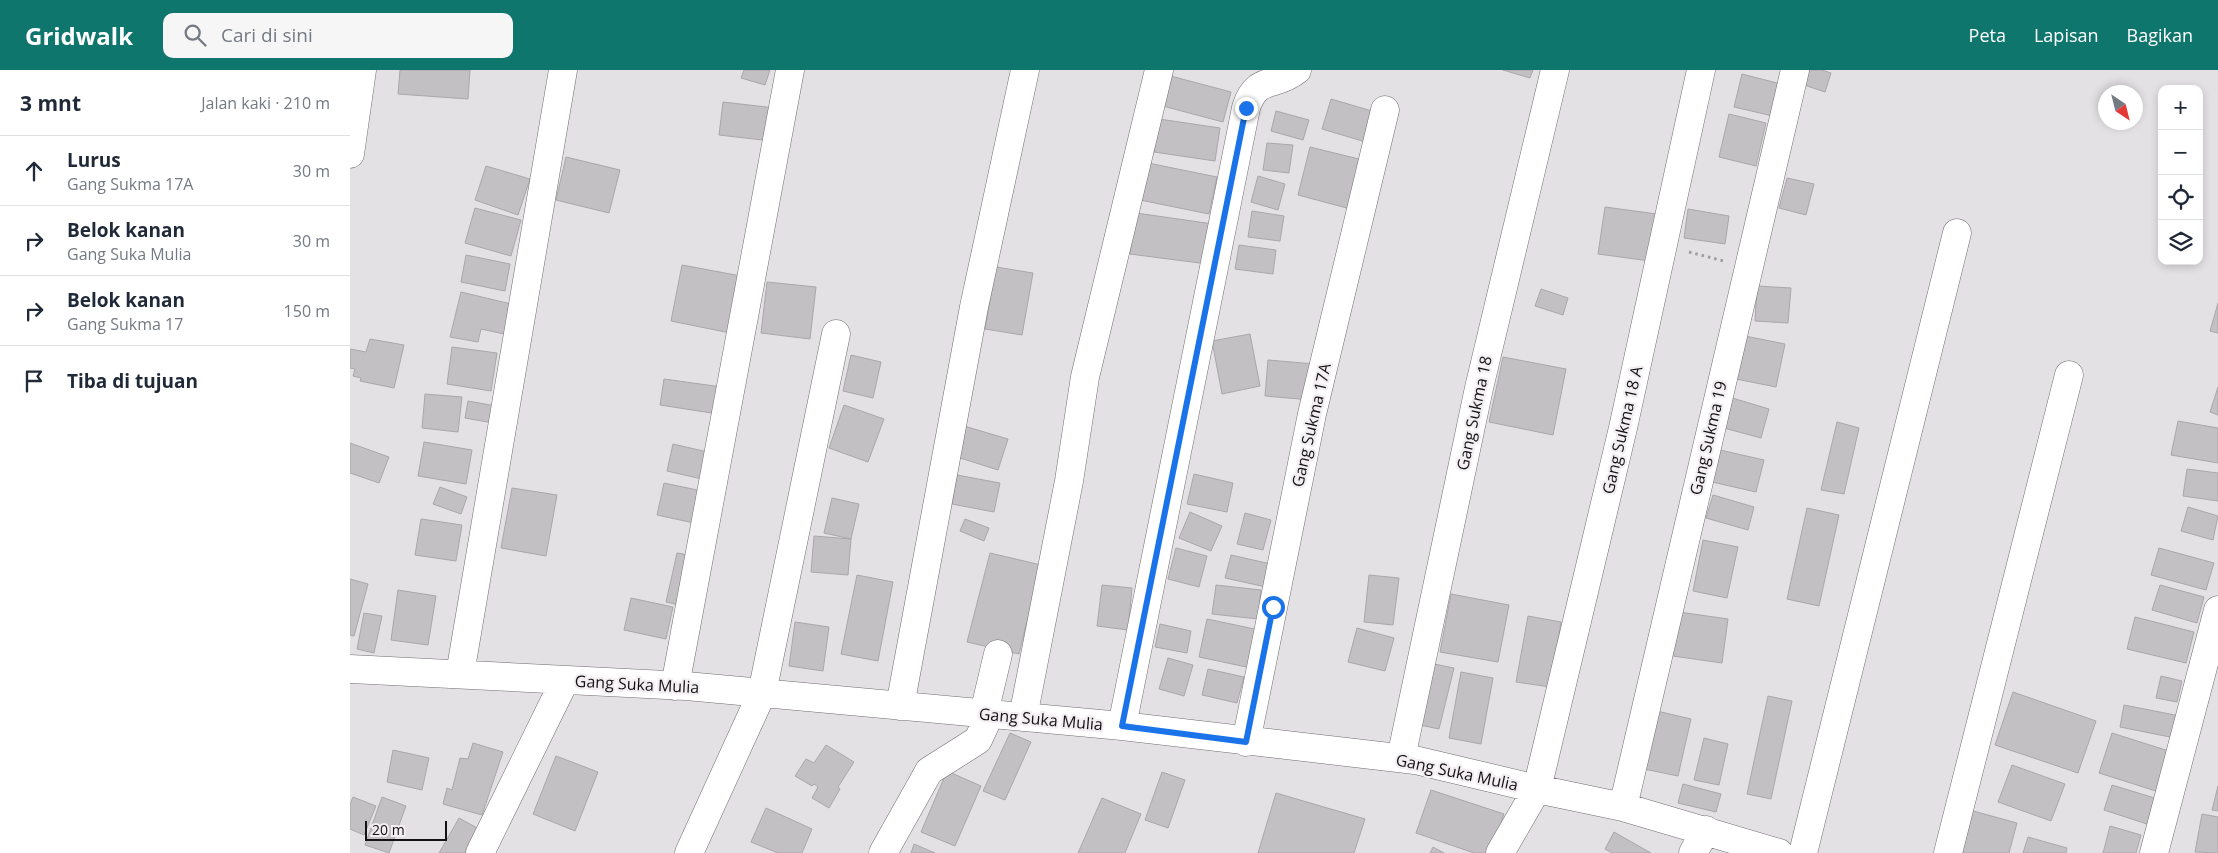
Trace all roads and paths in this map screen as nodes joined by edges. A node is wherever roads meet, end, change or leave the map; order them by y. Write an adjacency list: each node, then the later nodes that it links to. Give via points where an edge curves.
1 (362, 70): 11 (street)
2 (563, 70): 20 (street)
3 (790, 70): 22 (street)
4 (1025, 70): 24 (street, via 974,307)
5 (1159, 70): 26 (street, via 1085,377 1070,481)
6 (1297, 70): 27 (street, via 1255,89 1246,108)
7 (1555, 70): 29 (street, Gang Sukma 18, via 1479,388)
8 (1701, 70): 13 (street, Gang Sukma 18 A)
9 (1795, 70): 14 (street, Gang Sukma 19)
10 (1385, 110): 28 (street, Gang Sukma 17A, via 1312,414)
11 (350, 154)
12 (1957, 232): 39 (street)
13 (1662, 246): 14 (path); 30 (street, Gang Sukma 18 A, via 1621,437)
14 (1748, 270): 31 (street, Gang Sukma 19)
15 (836, 334): 23 (street)
16 (2069, 375): 40 (street)
17 (2218, 610): 41 (street)
18 (998, 654): 25 (street)
19 (350, 668): 20 (street, Gang Suka Mulia)
20 (460, 674): 21 (street, Gang Suka Mulia)
21 (565, 680): 22 (street, Gang Suka Mulia); 33 (street)
22 (675, 686): 23 (street, Gang Suka Mulia)
23 (762, 694): 24 (street, Gang Suka Mulia); 34 (street)
24 (900, 706): 25 (street, Gang Suka Mulia)
25 (987, 714): 26 (street, Gang Suka Mulia); 35 (street, via 978,740 929,771)
26 (1024, 717): 27 (street, Gang Suka Mulia)
27 (1122, 726): 28 (street, Gang Suka Mulia)
28 (1246, 742): 29 (street, Gang Suka Mulia)
29 (1401, 758): 30 (street, Gang Suka Mulia)
30 (1537, 789): 31 (street, Gang Suka Mulia); 36 (street, Gang Sukma 18 A)
31 (1622, 807): 32 (street, Gang Suka Mulia)
32 (1706, 830): 37 (street); 38 (street, Gang Suka Mulia)
33 (480, 853)
34 (690, 853)
35 (883, 853)
36 (1500, 853)
37 (1693, 853)
38 (1779, 853)
39 (1804, 853)
40 (1948, 853)
41 (2154, 853)

